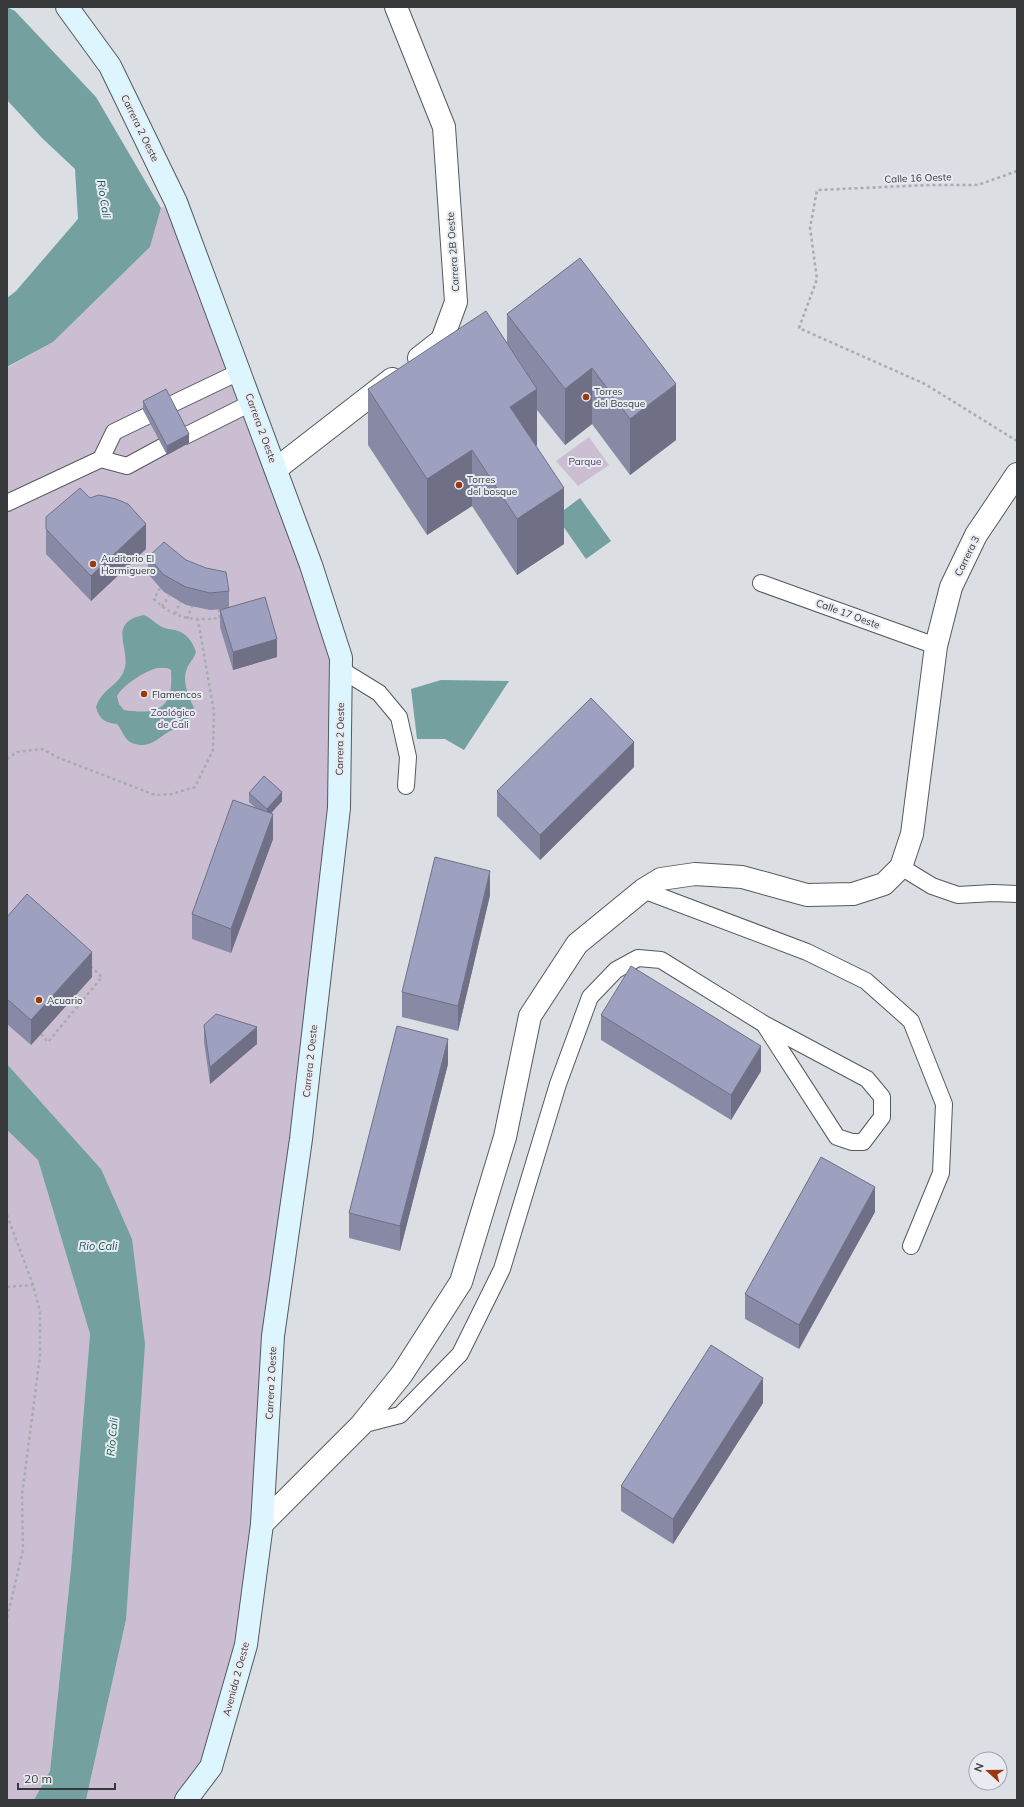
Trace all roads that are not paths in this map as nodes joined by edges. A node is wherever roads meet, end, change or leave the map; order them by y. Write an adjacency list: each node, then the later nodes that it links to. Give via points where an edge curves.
1 (67, 7): 3 (street, Carrera 2 Oeste, via 110,66 172,195)
2 (396, 7): 10 (street, Carrera 2B Oeste, via 444,127 456,302 442,340)
3 (239, 372): 4 (street, Carrera 2 Oeste); 5 (lane)
4 (251, 403): 7 (lane); 10 (street, Carrera 2 Oeste)
5 (170, 405)
6 (147, 416): 9 (lane, via 114,432)
7 (185, 436)
8 (162, 447): 9 (lane, via 127,466)
9 (101, 459): 12 (lane)
10 (276, 469): 15 (street, Carrera 2 Oeste, via 341,658)
11 (1017, 474): 14 (street, Carrera 3, via 976,535 951,587)
12 (7, 503)
13 (761, 583): 14 (lane, Calle 17 Oeste)
14 (936, 646): 17 (street, Carrera 3, via 912,834)
15 (340, 669): 16 (lane, via 378,693 398,717 408,757); 23 (street, Carrera 2 Oeste, via 339,808 301,1139 273,1336)
16 (406, 786)
17 (901, 868): 18 (street, via 884,884 853,894 807,895 742,877 695,874 661,879); 19 (lane, via 932,886 958,896)
18 (643, 890): 21 (lane, via 807,952 866,981 911,1021 944,1104 941,1173); 22 (street, via 577,944 530,1016 505,1137 461,1282 402,1374)
19 (1017, 894)
20 (764, 1024): 20 (lane, via 867,1079 882,1097 882,1117 863,1142 852,1142 836,1137); 22 (lane, via 661,960 638,958 616,970 590,997 558,1084 502,1270 460,1354 400,1415)
21 (911, 1246)
22 (361, 1425): 23 (street)
23 (262, 1524): 24 (street, Avenida 2 Oeste, via 246,1645 211,1767)
24 (186, 1800)

